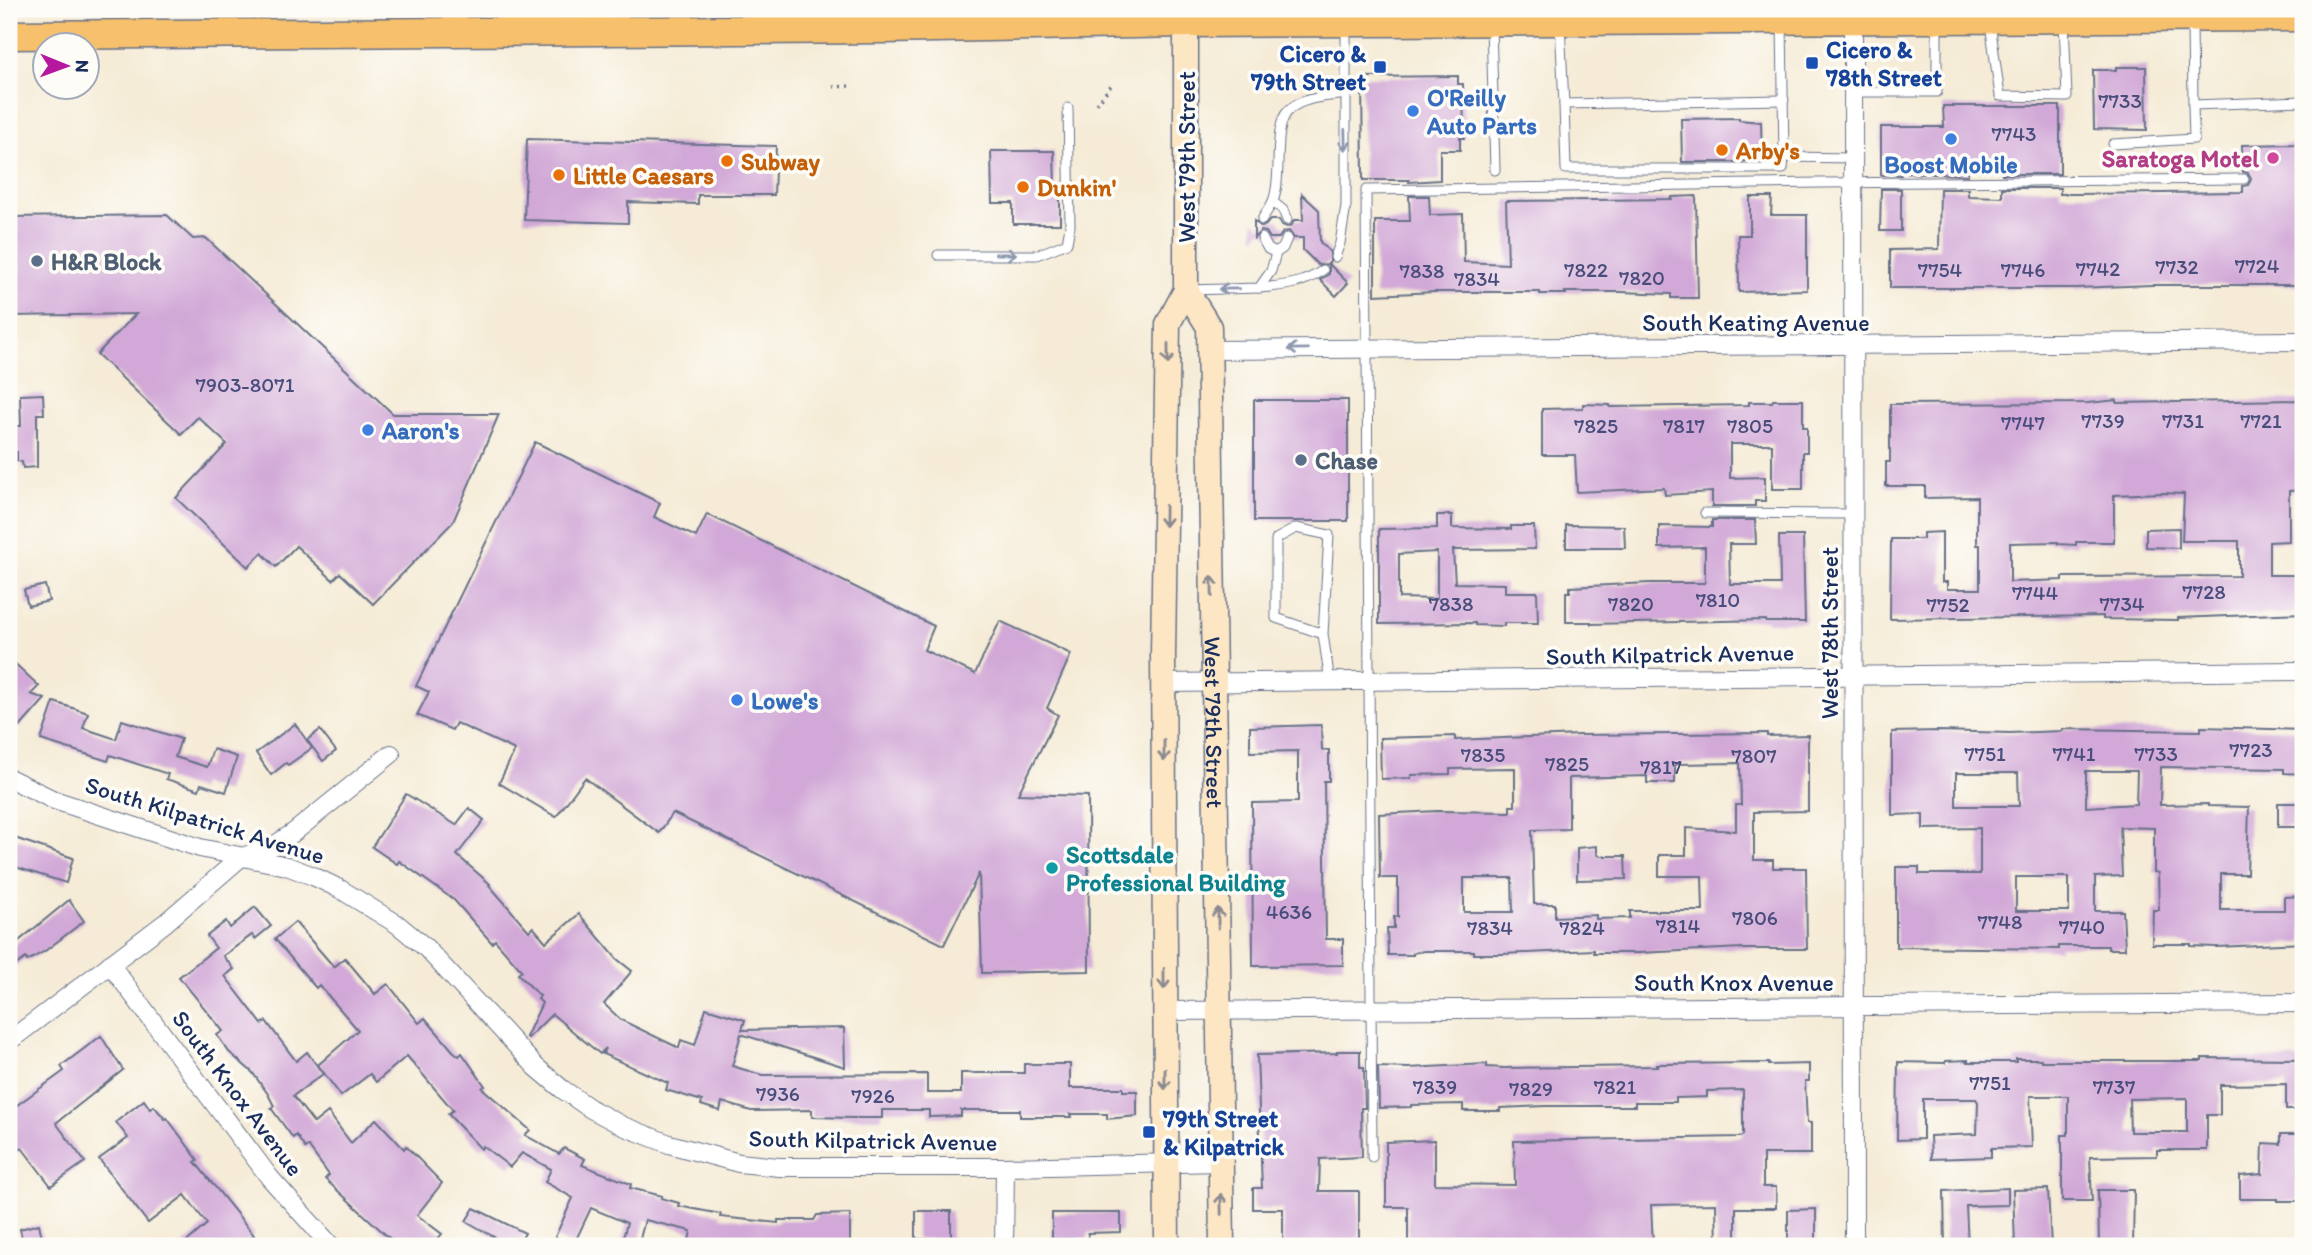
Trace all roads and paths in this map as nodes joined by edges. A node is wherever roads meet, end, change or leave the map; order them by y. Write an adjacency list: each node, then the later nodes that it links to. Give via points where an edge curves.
1 (2185, 13): 8 (main road); 13 (main road); 26 (lane)
2 (1853, 14): 11 (main road); 14 (main road); 20 (street, West 78th Street)
3 (1398, 15): 10 (main road); 15 (main road)
4 (1572, 15): 5 (main road); 15 (main road); 25 (lane)
5 (1667, 15): 6 (main road)
6 (1707, 15): 14 (main road)
7 (1186, 16): 9 (main road, via 1068,21); 10 (main road); 44 (main road, West 79th Street)
8 (2303, 17)
9 (1002, 18): 16 (main road)
10 (1331, 18): 21 (lane)
11 (1937, 19): 12 (main road); 20 (lane, via 1937,92)
12 (1990, 19): 13 (main road); 13 (lane, via 2000,96 2067,97)
13 (2064, 19)
14 (1782, 20): 22 (lane)
15 (1491, 22): 31 (lane)
16 (9, 35)
17 (1112, 84): 24 (path)
18 (849, 86): 19 (path)
19 (833, 87)
20 (1853, 92): 30 (street, West 78th Street)
21 (1345, 94): 34 (lane, via 1302,102 1286,111 1279,135); 41 (lane, one-way to 41, via 1346,206)
22 (1784, 100): 25 (lane); 29 (lane)
23 (2303, 102): 26 (lane)
24 (1097, 104)
25 (1564, 104): 29 (lane, via 1566,169 1783,169)
26 (2193, 105): 28 (lane, via 2194,139)
27 (1068, 108): 40 (lane, one-way to 27, via 1037,255 1067,243)
28 (2113, 144)
29 (1784, 157): 30 (lane)
30 (1853, 158): 33 (street, West 78th Street)
31 (1495, 170)
32 (2244, 179): 33 (lane)
33 (1853, 182): 46 (street, West 78th Street); 47 (lane, via 1366,190)
34 (1273, 202): 35 (lane); 36 (lane)
35 (1262, 220)
36 (1287, 220)
37 (1262, 238): 39 (lane)
38 (1287, 238): 39 (lane)
39 (1276, 253): 43 (lane)
40 (937, 255)
41 (1335, 257)
42 (1324, 270): 43 (lane, via 1296,284)
43 (1259, 288): 44 (lane, one-way to 44)
44 (1186, 290): 48 (main road, West 79th Street, via 1209,327); 56 (main road, West 79th Street, one-way to 56, via 1168,324)
45 (2303, 341): 46 (street, South Keating Avenue)
46 (1853, 346): 47 (street, South Keating Avenue); 50 (street, West 78th Street)
47 (1366, 348): 48 (street, South Keating Avenue, one-way to 48); 54 (lane)
48 (1209, 350): 57 (main road, West 79th Street, one-way to 48)
49 (1705, 513): 50 (lane)
50 (1853, 514): 53 (street, West 78th Street)
51 (1323, 634): 51 (lane, via 1329,535 1296,528 1276,539 1276,618); 55 (lane)
52 (2303, 671): 53 (street, South Kilpatrick Avenue)
53 (1853, 676): 54 (street, South Kilpatrick Avenue); 63 (street, West 78th Street)
54 (1369, 681): 55 (street, South Kilpatrick Avenue); 64 (lane)
55 (1330, 682): 57 (street, South Kilpatrick Avenue)
56 (1164, 683): 57 (street, South Kilpatrick Avenue); 65 (main road, West 79th Street, one-way to 65)
57 (1213, 683): 66 (main road, West 79th Street, one-way to 57)
58 (391, 754): 60 (street, via 293,834)
59 (9, 778): 60 (street, South Kilpatrick Avenue, via 54,800)
60 (240, 858): 61 (street); 71 (street, South Kilpatrick Avenue, via 313,876 397,925 451,973 537,1067 591,1109 623,1126 739,1163)
61 (110, 964): 67 (street); 72 (street, South Knox Avenue, via 270,1178)
62 (2303, 1003): 63 (street, South Knox Avenue)
63 (1854, 1006): 64 (street, South Knox Avenue); 76 (street, West 78th Street)
64 (1372, 1010): 66 (street, South Knox Avenue); 68 (lane)
65 (1164, 1011): 66 (street, South Knox Avenue); 70 (main road, West 79th Street, one-way to 70)
66 (1219, 1011): 69 (main road, West 79th Street)
67 (9, 1041)
68 (1372, 1157)
69 (1220, 1162): 70 (street, South Kilpatrick Avenue); 75 (main road, West 79th Street, one-way to 69)
70 (1166, 1163): 71 (street, South Kilpatrick Avenue); 74 (main road, West 79th Street)
71 (1004, 1167): 73 (street)
72 (331, 1246)
73 (1004, 1246)
74 (1167, 1246)
75 (1222, 1246)
76 (1854, 1246)

